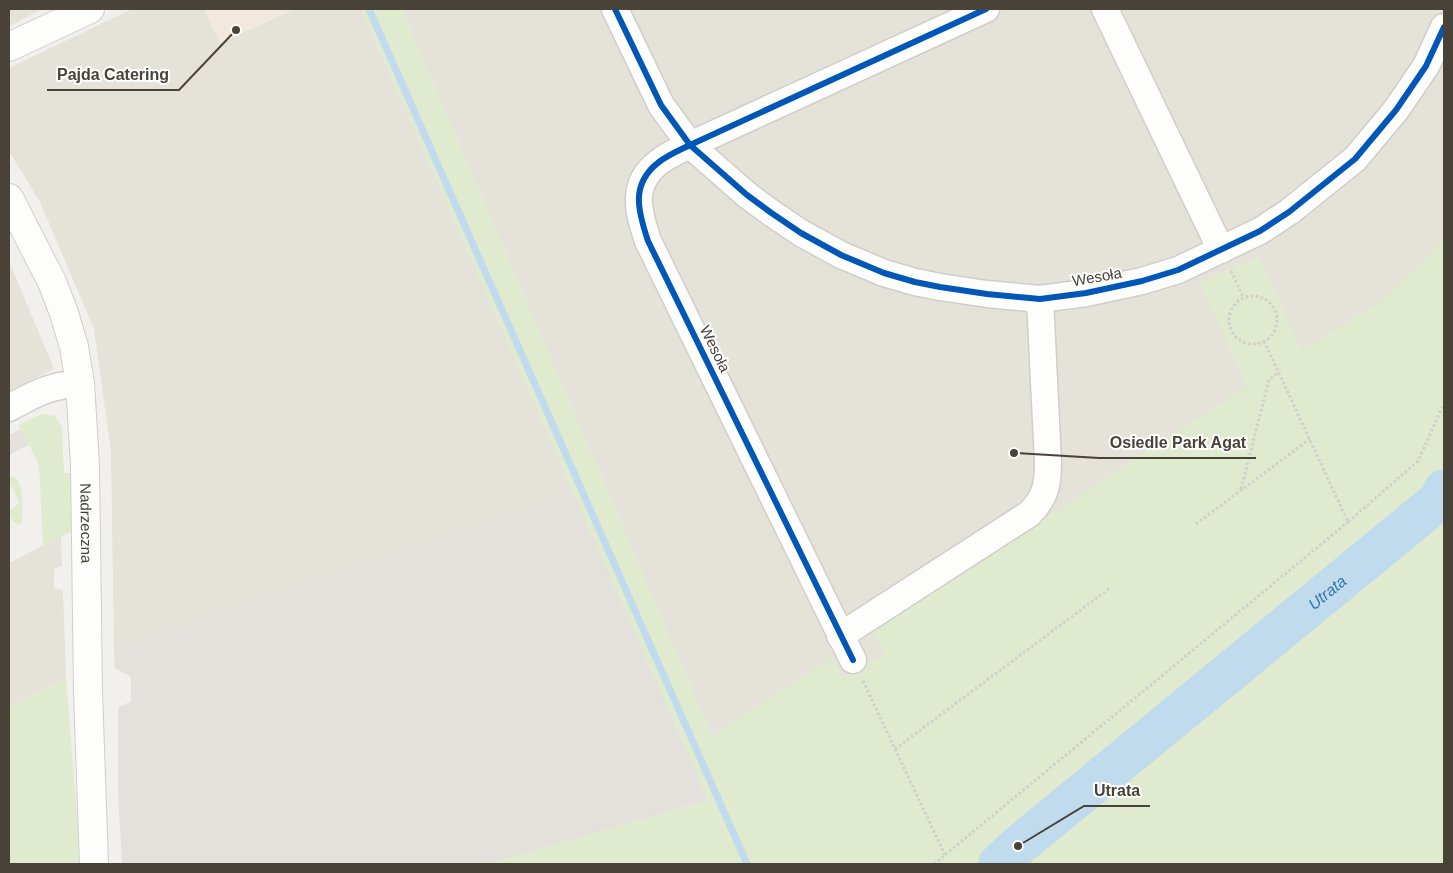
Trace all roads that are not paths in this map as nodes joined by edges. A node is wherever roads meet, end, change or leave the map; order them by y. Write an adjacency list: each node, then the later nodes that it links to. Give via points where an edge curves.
1 (90, 9): 6 (street)
2 (615, 9): 7 (street, Wesoła, via 661,105)
3 (986, 9): 7 (street, Wesoła)
4 (1105, 9): 9 (street)
5 (1444, 27): 9 (street, Wesoła, via 1426,66 1396,110 1355,159 1282,217)
6 (9, 48)
7 (690, 145): 10 (street, Wesoła, via 770,212 841,255 915,282); 13 (street, Wesoła, via 659,161 646,174 639,188 640,217 648,241)
8 (9, 198): 11 (street, Nadrzeczna, via 52,282 64,313)
9 (1221, 250): 10 (street, Wesoła, via 1178,270 1142,281)
10 (1040, 299): 13 (street, via 1048,482 1038,505 1029,514)
11 (80, 383): 12 (street, via 41,391); 15 (street, Nadrzeczna, via 86,464 88,691)
12 (9, 408)
13 (840, 636): 14 (street, Wesoła)
14 (853, 660)
15 (94, 864)

